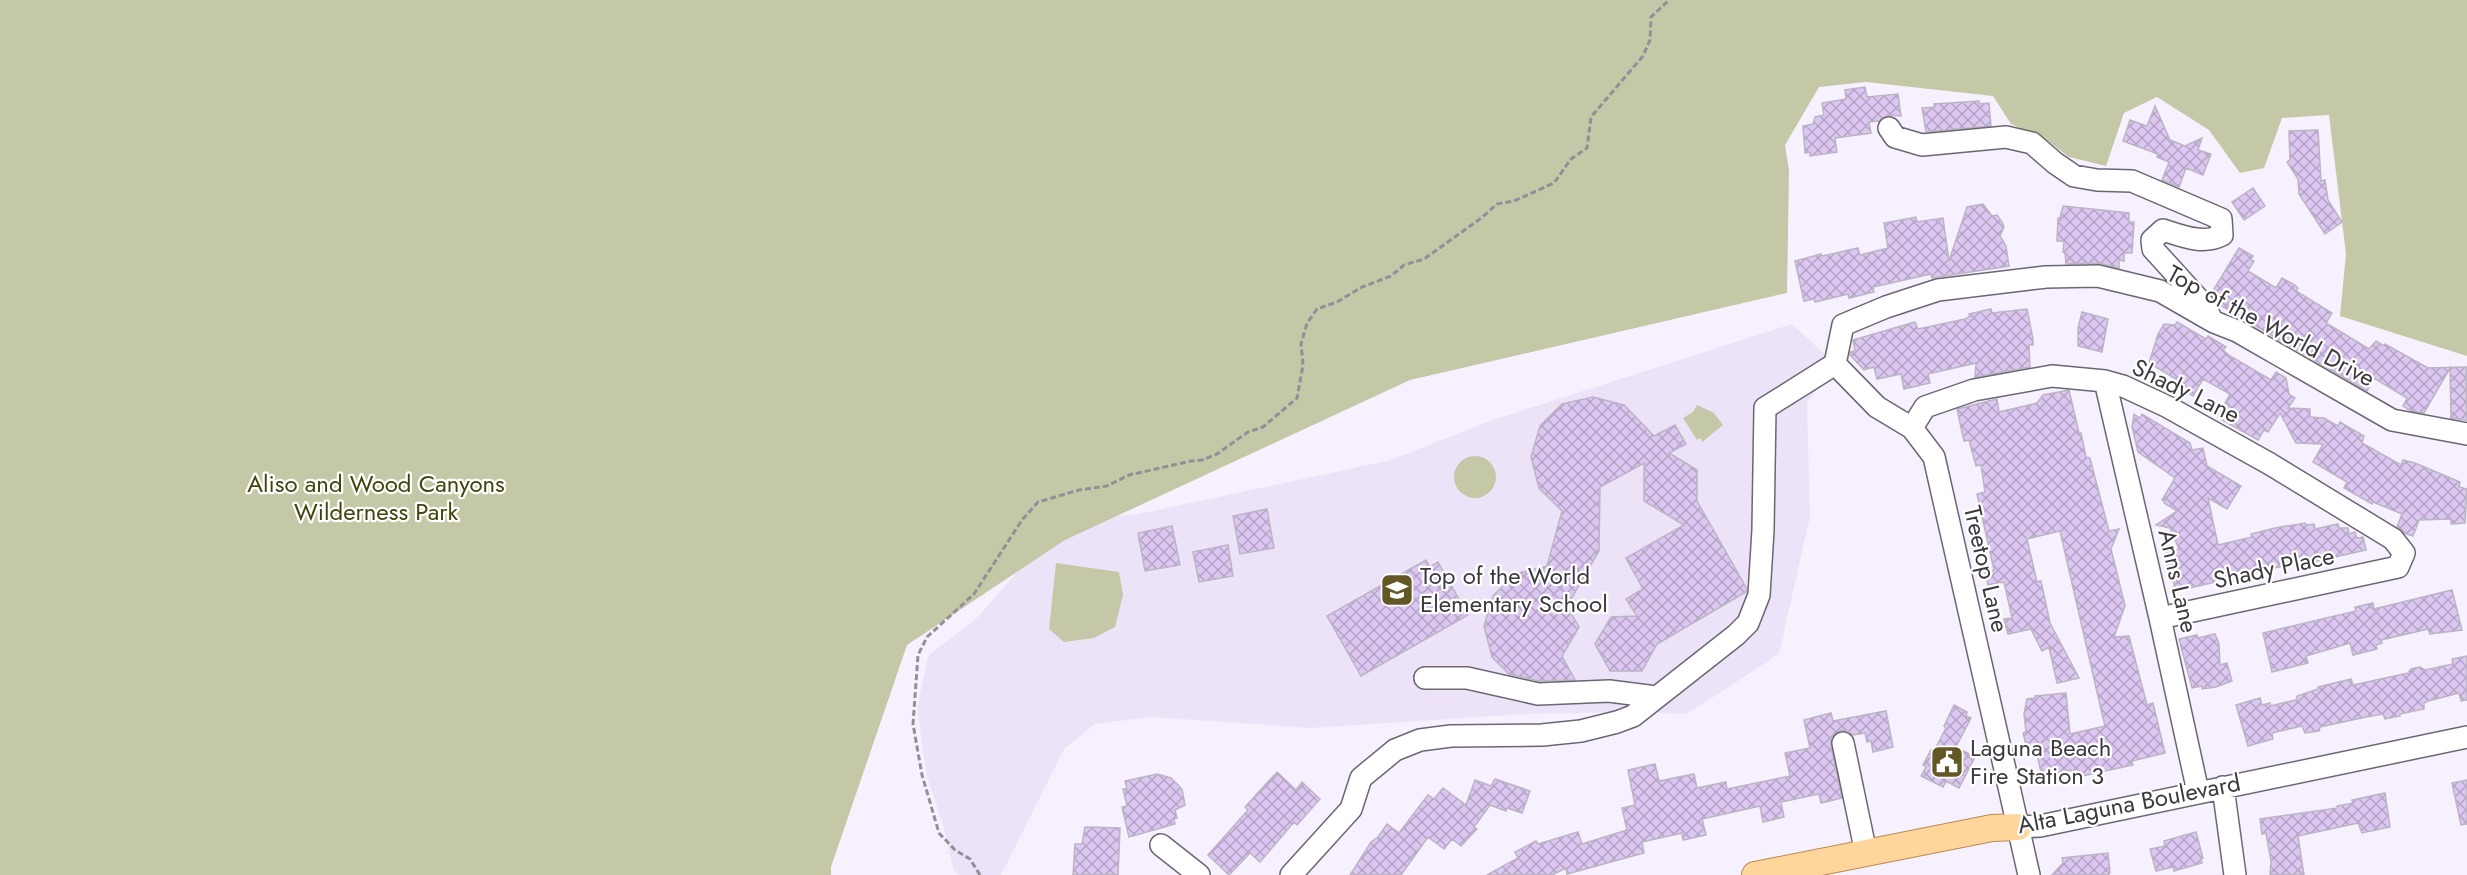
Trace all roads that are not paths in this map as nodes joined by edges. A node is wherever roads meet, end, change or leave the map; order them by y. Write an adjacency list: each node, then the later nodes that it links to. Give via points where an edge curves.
1 (1889, 128): 2 (street, via 1895,137 1922,145 2006,137 2032,143 2074,176 2133,181 2221,219 2222,235 2211,240 2163,230 2152,240 2153,249 2203,304)
2 (2214, 322): 3 (street, Top of the World Drive, via 2160,291 2098,276 2046,277 1938,290 1886,307 1843,325); 6 (street, Top of the World Drive, via 2237,331 2392,420)
3 (1835, 364): 5 (street, Treetop Lane, via 1877,407); 10 (street, via 1765,408 1759,595 1748,623)
4 (2105, 381): 5 (street, Shady Lane, via 2052,376 1974,390 1924,407); 7 (street, Shady Lane, via 2168,407 2393,539 2404,553); 8 (street, Anns Lane)
5 (1912, 428): 15 (street, Treetop Lane, via 1934,457)
6 (2467, 434)
7 (2398, 567): 8 (street, Shady Place)
8 (2160, 618): 14 (street, Anns Lane)
9 (1425, 678): 10 (street, via 1467,678 1538,694 1609,691)
10 (1656, 697): 19 (street, via 1633,716 1581,730 1542,735 1451,736 1420,740 1395,750 1361,777 1351,809)
11 (2467, 736): 13 (street, Alta Laguna Boulevard)
12 (1843, 743): 17 (street)
13 (2223, 787): 14 (street, Alta Laguna Boulevard); 22 (street)
14 (2198, 792): 15 (street, Alta Laguna Boulevard, via 2040,826)
15 (2018, 827): 17 (main road, Alta Laguna Boulevard, via 1992,828); 21 (street, Treetop Lane)
16 (1161, 845): 18 (street)
17 (1866, 853): 20 (main road, Alta Laguna Boulevard)
18 (1199, 875)
19 (1291, 875)
20 (1755, 875)
21 (2029, 875)
22 (2235, 875)

